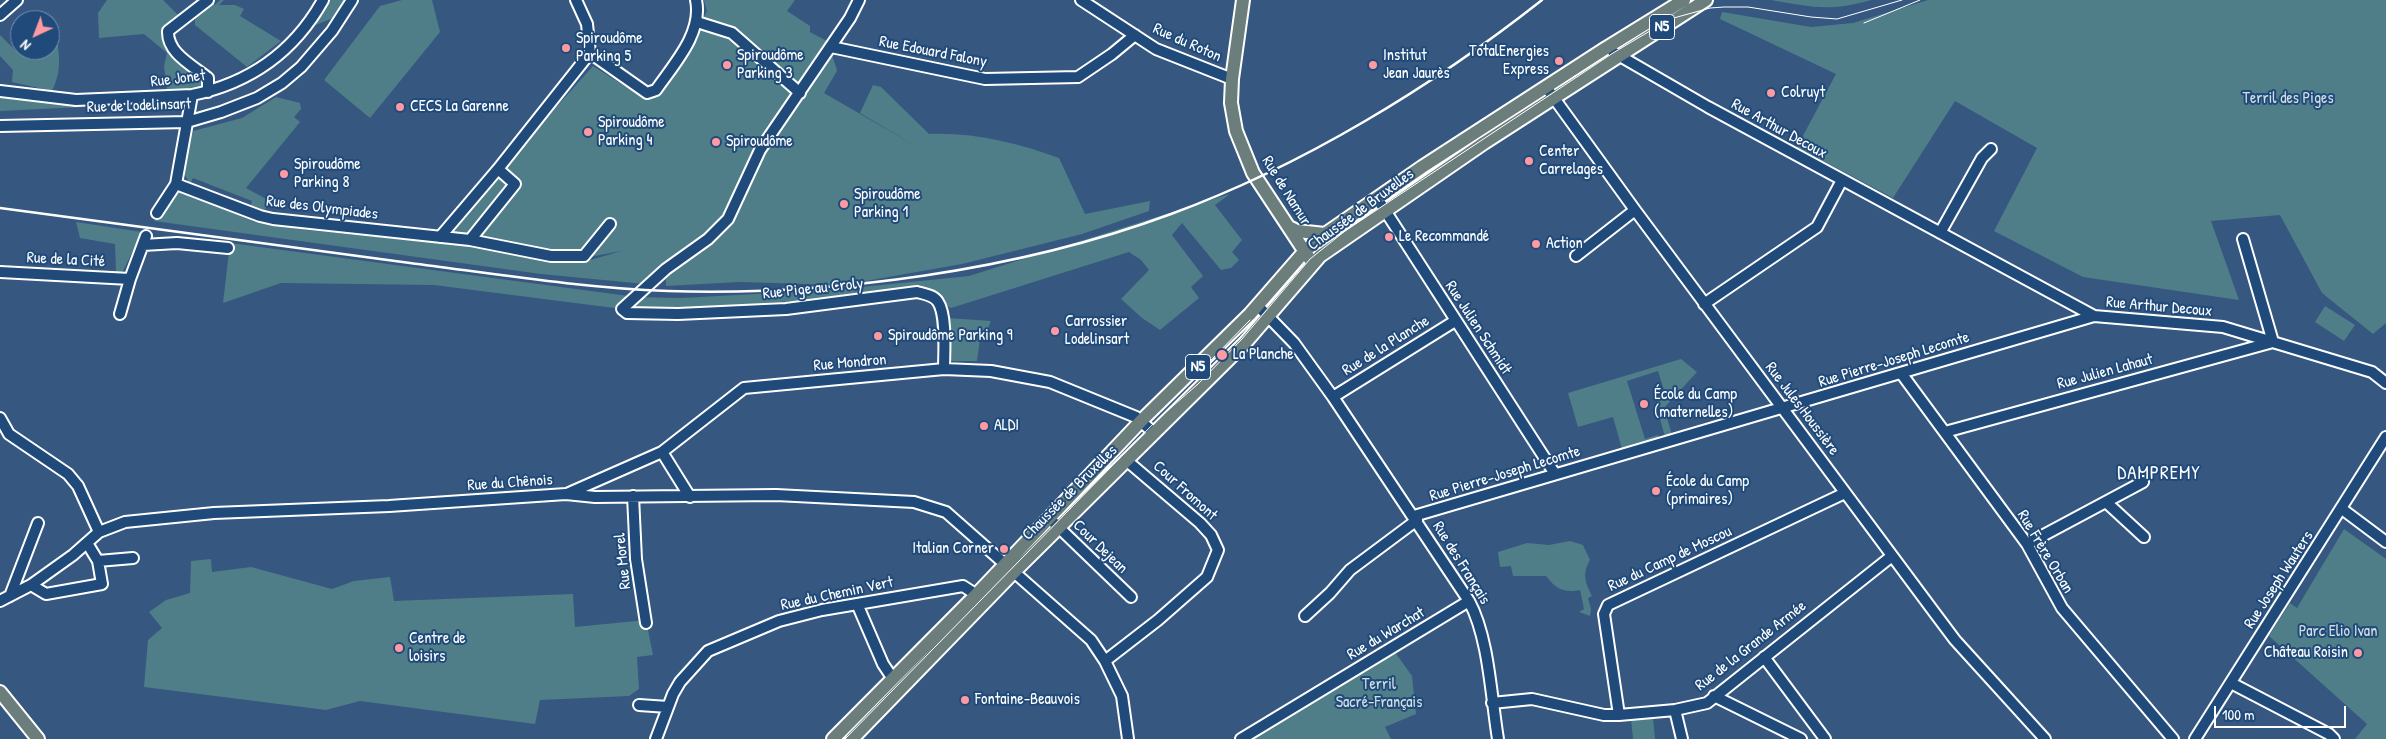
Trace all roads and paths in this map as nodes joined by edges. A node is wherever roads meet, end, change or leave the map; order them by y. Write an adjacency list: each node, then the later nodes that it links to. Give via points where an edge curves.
1 (17, 0): 12 (street)
2 (208, 0): 21 (street, via 173,25 168,31 168,40 172,49 208,78)
3 (323, 0): 21 (street, Rue Jonet, via 300,34 273,61 250,76)
4 (352, 0): 25 (street, Rue de Lodelinsart, via 332,31 301,67 282,83 257,98)
5 (576, 0): 17 (street, via 587,24)
6 (696, 0): 13 (street)
7 (859, 0): 15 (street)
8 (1081, 0): 14 (street, Rue du Roton)
9 (1243, 0): 19 (main road, Rue de Namur)
10 (1684, 0): 16 (main road, Chaussée de Bruxelles / N5)
11 (1706, 0): 18 (main road, Chaussée de Bruxelles / N5)
12 (0, 15)
13 (697, 22): 17 (street, via 689,40 652,93 647,94); 23 (street, via 732,32)
14 (1135, 35): 15 (street, Rue Edouard Falony, via 1078,77 985,78); 19 (street, Rue du Roton, via 1156,49)
15 (831, 47): 23 (street)
16 (1606, 48): 18 (street, Rue Arthur Decoux); 22 (main road, Chaussée de Bruxelles / N5)
17 (590, 54): 28 (street)
18 (1618, 55): 22 (main road, Chaussée de Bruxelles / N5); 29 (street, Rue Arthur Decoux)
19 (1232, 79): 36 (main road, Rue de Namur, via 1231,103 1246,159)
20 (0, 91): 24 (street, Rue Jonet, via 76,100)
21 (208, 92): 24 (street, Rue Jonet)
22 (1549, 92): 31 (main road, Chaussée de Bruxelles / N5); 32 (street, Rue Jules Houssière); 33 (main road, Chaussée de Bruxelles / N5)
23 (800, 93): 55 (street, Rue Pige au Croly, via 760,150 728,219 622,309 627,313 678,314 786,309 917,292 938,302 943,316)
24 (192, 95): 25 (street)
25 (187, 122): 26 (street, Rue de Lodelinsart); 30 (street)
26 (0, 126)
27 (1991, 150): 37 (street, via 1982,158)
28 (498, 170): 39 (street); 41 (street, via 515,184)
29 (1842, 180): 37 (street, Rue Arthur Decoux); 48 (street, via 1817,227)
30 (176, 184): 34 (street); 39 (street, Rue des Olympiades, via 266,218)
31 (1377, 198): 33 (street, Rue Julien Schmidt); 38 (main road, Chaussée de Bruxelles / N5)
32 (1635, 210): 44 (street); 48 (street, Rue Jules Houssière)
33 (1385, 211): 45 (main road, Chaussée de Bruxelles / N5); 53 (street, Rue Julien Schmidt)
34 (157, 213)
35 (610, 224): 41 (street, Rue des Olympiades, via 584,256 550,256)
36 (1291, 228): 38 (main road, Chaussée de Bruxelles); 43 (main road, Rue de Namur)
37 (1940, 233): 51 (street, Rue Arthur Decoux)
38 (1325, 234): 43 (main road, Chaussée de Bruxelles / N5)
39 (440, 237): 41 (street, Rue des Olympiades)
40 (2243, 239): 54 (street)
41 (470, 240)
42 (228, 248): 47 (street, via 145,240)
43 (1304, 252): 45 (main road, Rue de Namur); 49 (main road, Chaussée de Bruxelles / N5)
44 (1576, 256)
45 (1314, 263): 52 (main road, Chaussée de Bruxelles / N5)
46 (0, 272): 47 (street, Rue de la Cité)
47 (130, 279): 50 (street)
48 (1704, 304): 59 (street, Rue Jules Houssière)
49 (1258, 306): 52 (street, Rue des Français); 61 (main road, Chaussée de Bruxelles / N5)
50 (120, 314)
51 (2094, 316): 54 (street, Rue Arthur Decoux, via 2223,327); 56 (street, Rue Pierre-Joseph Lecomte)
52 (1269, 318): 58 (street, Rue des Français, via 1294,343); 63 (main road, Chaussée de Bruxelles / N5)
53 (1455, 321): 58 (street, Rue de la Planche); 68 (street, Rue Julien Schmidt)
54 (2273, 342): 57 (street, Rue Arthur Decoux, via 2372,372); 62 (street, Rue Julien Lahaut)
55 (944, 369): 61 (street, Rue Mondron, via 991,371 1050,382); 66 (street, Rue Mondron, via 744,388)
56 (1901, 373): 59 (street, Rue Pierre-Joseph Lecomte); 62 (street, Rue Frère Orban)
57 (2386, 383)
58 (1333, 397): 77 (street, Rue des Français)
59 (1784, 409): 68 (street, Rue Pierre-Joseph Lecomte); 70 (street, Rue Jules Houssière)
60 (0, 418): 64 (street)
61 (1142, 420): 63 (street, Rue Mondron); 76 (main road, Chaussée de Bruxelles / N5)
62 (1945, 432): 84 (street, Rue Frère Orban)
63 (1154, 433): 67 (main road, Chaussée de Bruxelles / N5)
64 (4, 436): 80 (street, via 68,474 78,486)
65 (2386, 437): 75 (street, Rue Joseph Wauters)
66 (662, 452): 71 (street, Rue Mondron); 73 (street)
67 (1126, 460): 79 (main road, Chaussée de Bruxelles / N5); 98 (street, Cour Fromont, via 1200,523 1218,550 1207,577)
68 (1555, 474): 77 (street, Rue Pierre-Joseph Lecomte)
69 (2143, 482): 74 (street)
70 (1845, 493): 85 (street, Rue Jules Houssière); 107 (street, Rue du Camp de Moscou, via 1608,605 1604,614)
71 (566, 494): 72 (street, Rue du Chênois); 80 (street, Rue du Chênois, via 214,513 125,522)
72 (634, 496): 73 (street, Rue du Chênois); 96 (street, Rue Morel, via 636,559)
73 (690, 497): 88 (street, Rue du Chênois, via 776,495 914,502 946,512)
74 (2106, 502): 81 (street); 84 (street)
75 (2342, 509): 82 (street); 100 (street, Rue Joseph Wauters)
76 (1049, 518): 79 (street, Cour Dejean); 88 (main road, Chaussée de Bruxelles / N5)
77 (1416, 518): 93 (street, Rue des Français); 95 (street, via 1350,570)
78 (38, 523): 92 (street, Rue du Chênois)
79 (1059, 528): 88 (main road, Chaussée de Bruxelles / N5); 90 (street, Cour Dejean)
80 (99, 532): 83 (street, Rue du Chênois)
81 (2144, 537)
82 (2386, 542)
83 (87, 543): 87 (street); 89 (street, Rue du Chênois)
84 (2027, 544): 119 (street, Rue Frère Orban, via 2062,608)
85 (1892, 556): 97 (street, Rue de la Grande Armée); 118 (street, Rue Jules Houssière, via 1955,640)
86 (133, 558): 87 (street)
87 (98, 560): 89 (street, via 102,584 46,594)
88 (1011, 568): 91 (main road, Chaussée de Bruxelles / N5); 98 (street, via 1091,640)
89 (31, 585): 92 (street, Rue du Chênois)
90 (1131, 597)
91 (982, 598): 94 (street, Rue du Chemin Vert, via 963,586); 99 (main road, Chaussée de Bruxelles / N5); 111 (main road, Chaussée de Bruxelles / N5)
92 (5, 599)
93 (1469, 601): 103 (street, Rue des Français, via 1478,618); 113 (street, Rue du Warchat)
94 (858, 606): 99 (street, via 883,664); 105 (street, Rue du Chemin Vert, via 779,621 708,651 680,682)
95 (1304, 616)
96 (646, 623)
97 (1764, 657): 102 (street, Rue de la Grande Armée); 117 (street)
98 (1105, 661): 112 (street, via 1122,696)
99 (893, 679): 110 (main road, Chaussée de Bruxelles / N5)
100 (2230, 683): 120 (street, Rue Joseph Wauters); 121 (street)
101 (0, 692): 108 (main road)
102 (1714, 696): 106 (street, Rue de la Grande Armée, via 1707,703); 116 (street)
103 (1492, 703): 107 (street, Rue de la Grande Armée, via 1532,699 1604,715); 114 (street, Rue des Français)
104 (640, 705): 105 (street)
105 (668, 707): 109 (street, Rue du Chemin Vert)
106 (1675, 710): 107 (street, Rue de la Grande Armée); 115 (street)
107 (1619, 715)
108 (38, 739)
109 (656, 739)
110 (833, 739)
111 (852, 739)
112 (1128, 739)
113 (1241, 739)
114 (1498, 739)
115 (1682, 739)
116 (1801, 739)
117 (1825, 739)
118 (2045, 739)
119 (2173, 739)
120 (2195, 739)
121 (2334, 739)

